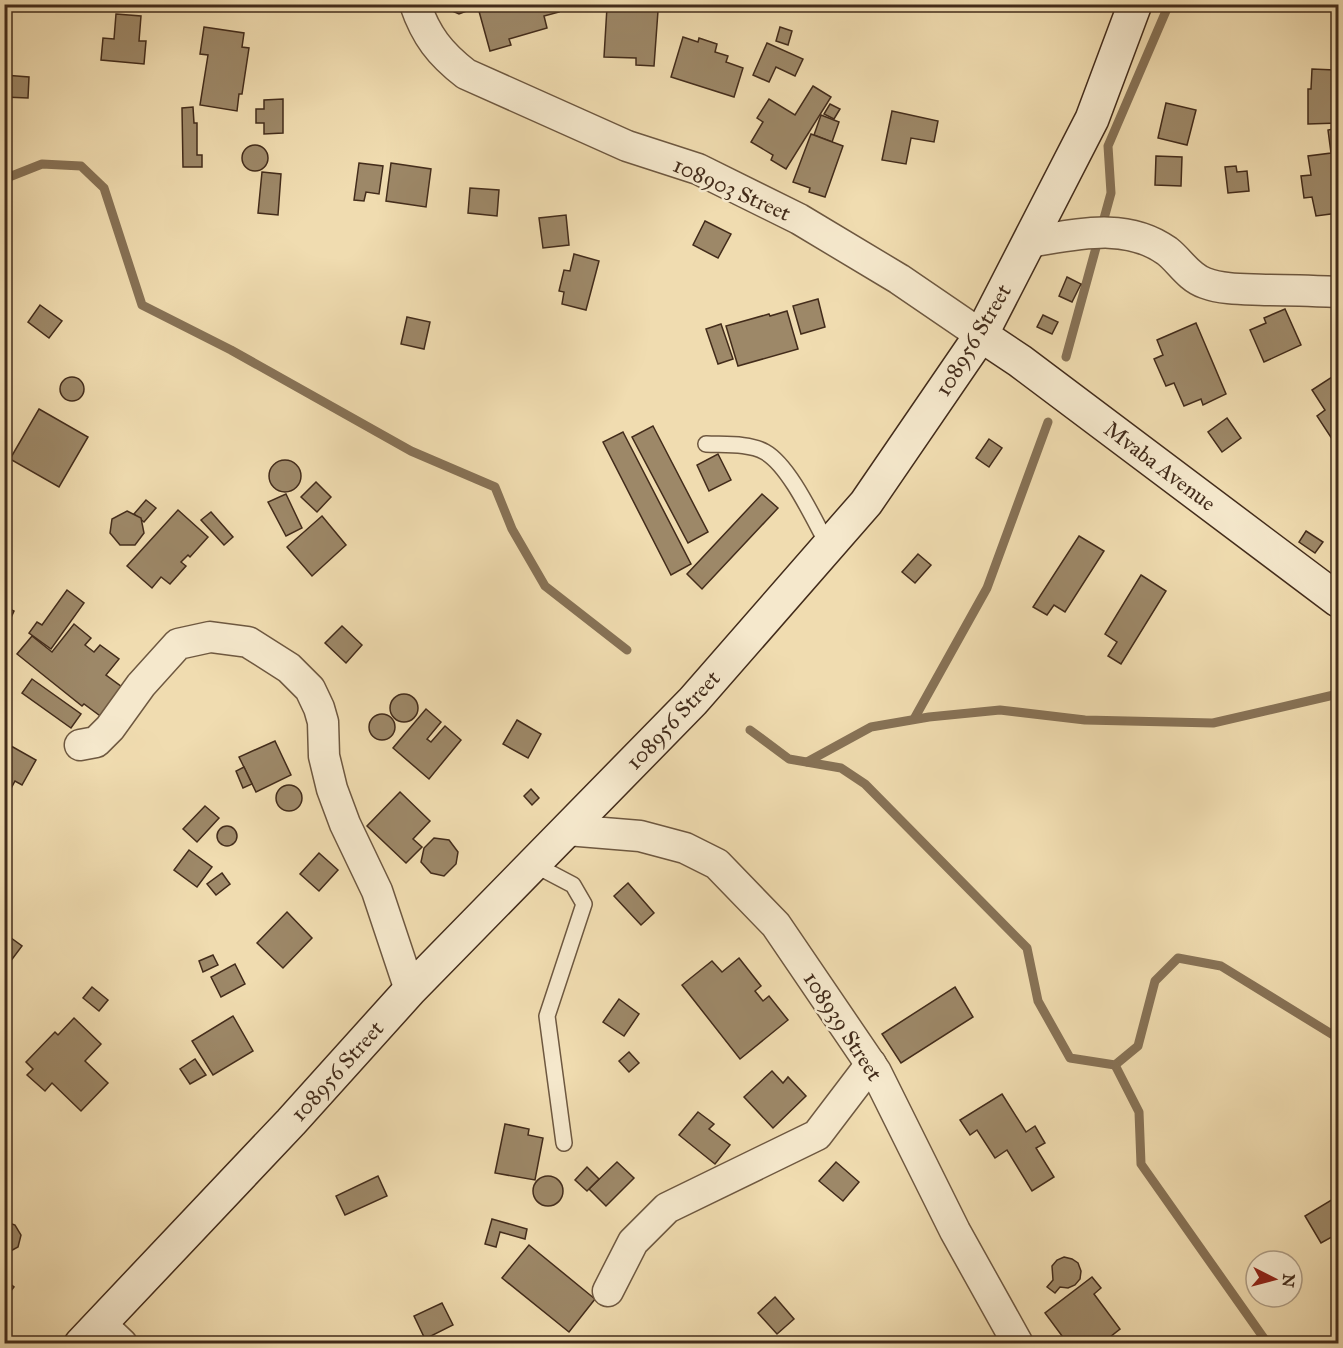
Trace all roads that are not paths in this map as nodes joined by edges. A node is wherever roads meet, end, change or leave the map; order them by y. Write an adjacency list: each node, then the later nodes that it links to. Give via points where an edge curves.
1 (415, 4): 5 (street, 108903 Street, via 432,41 466,74 627,146 698,169 798,219 899,279)
2 (1135, 4): 3 (street, 108956 Street, via 1092,119)
3 (1028, 242): 4 (street, via 1100,231 1125,233 1167,251 1186,272 1203,283 1226,289); 5 (street, 108956 Street)
4 (1338, 292)
5 (981, 335): 7 (street, 108956 Street, via 866,503); 8 (street, Mvaba Avenue)
6 (706, 444): 7 (lane, via 752,447 780,464)
7 (829, 547): 10 (street, 108956 Street, via 693,701)
8 (1338, 600)
9 (80, 745): 12 (street, via 96,742 110,728 178,644 210,637 248,642 289,668 310,689 319,708 332,789 377,891)
10 (567, 830): 11 (street, 108956 Street); 13 (street, 108939 Street, via 640,836 685,848 717,864 776,925)
11 (535, 864): 12 (street, 108956 Street); 14 (lane, via 573,885 584,904 547,1016)
12 (410, 990): 16 (street, 108956 Street)
13 (871, 1064): 15 (street, via 817,1135 668,1208 633,1242); 17 (street, 108939 Street, via 955,1231)
14 (564, 1143)
15 (608, 1291)
16 (101, 1337)
17 (1018, 1344)

